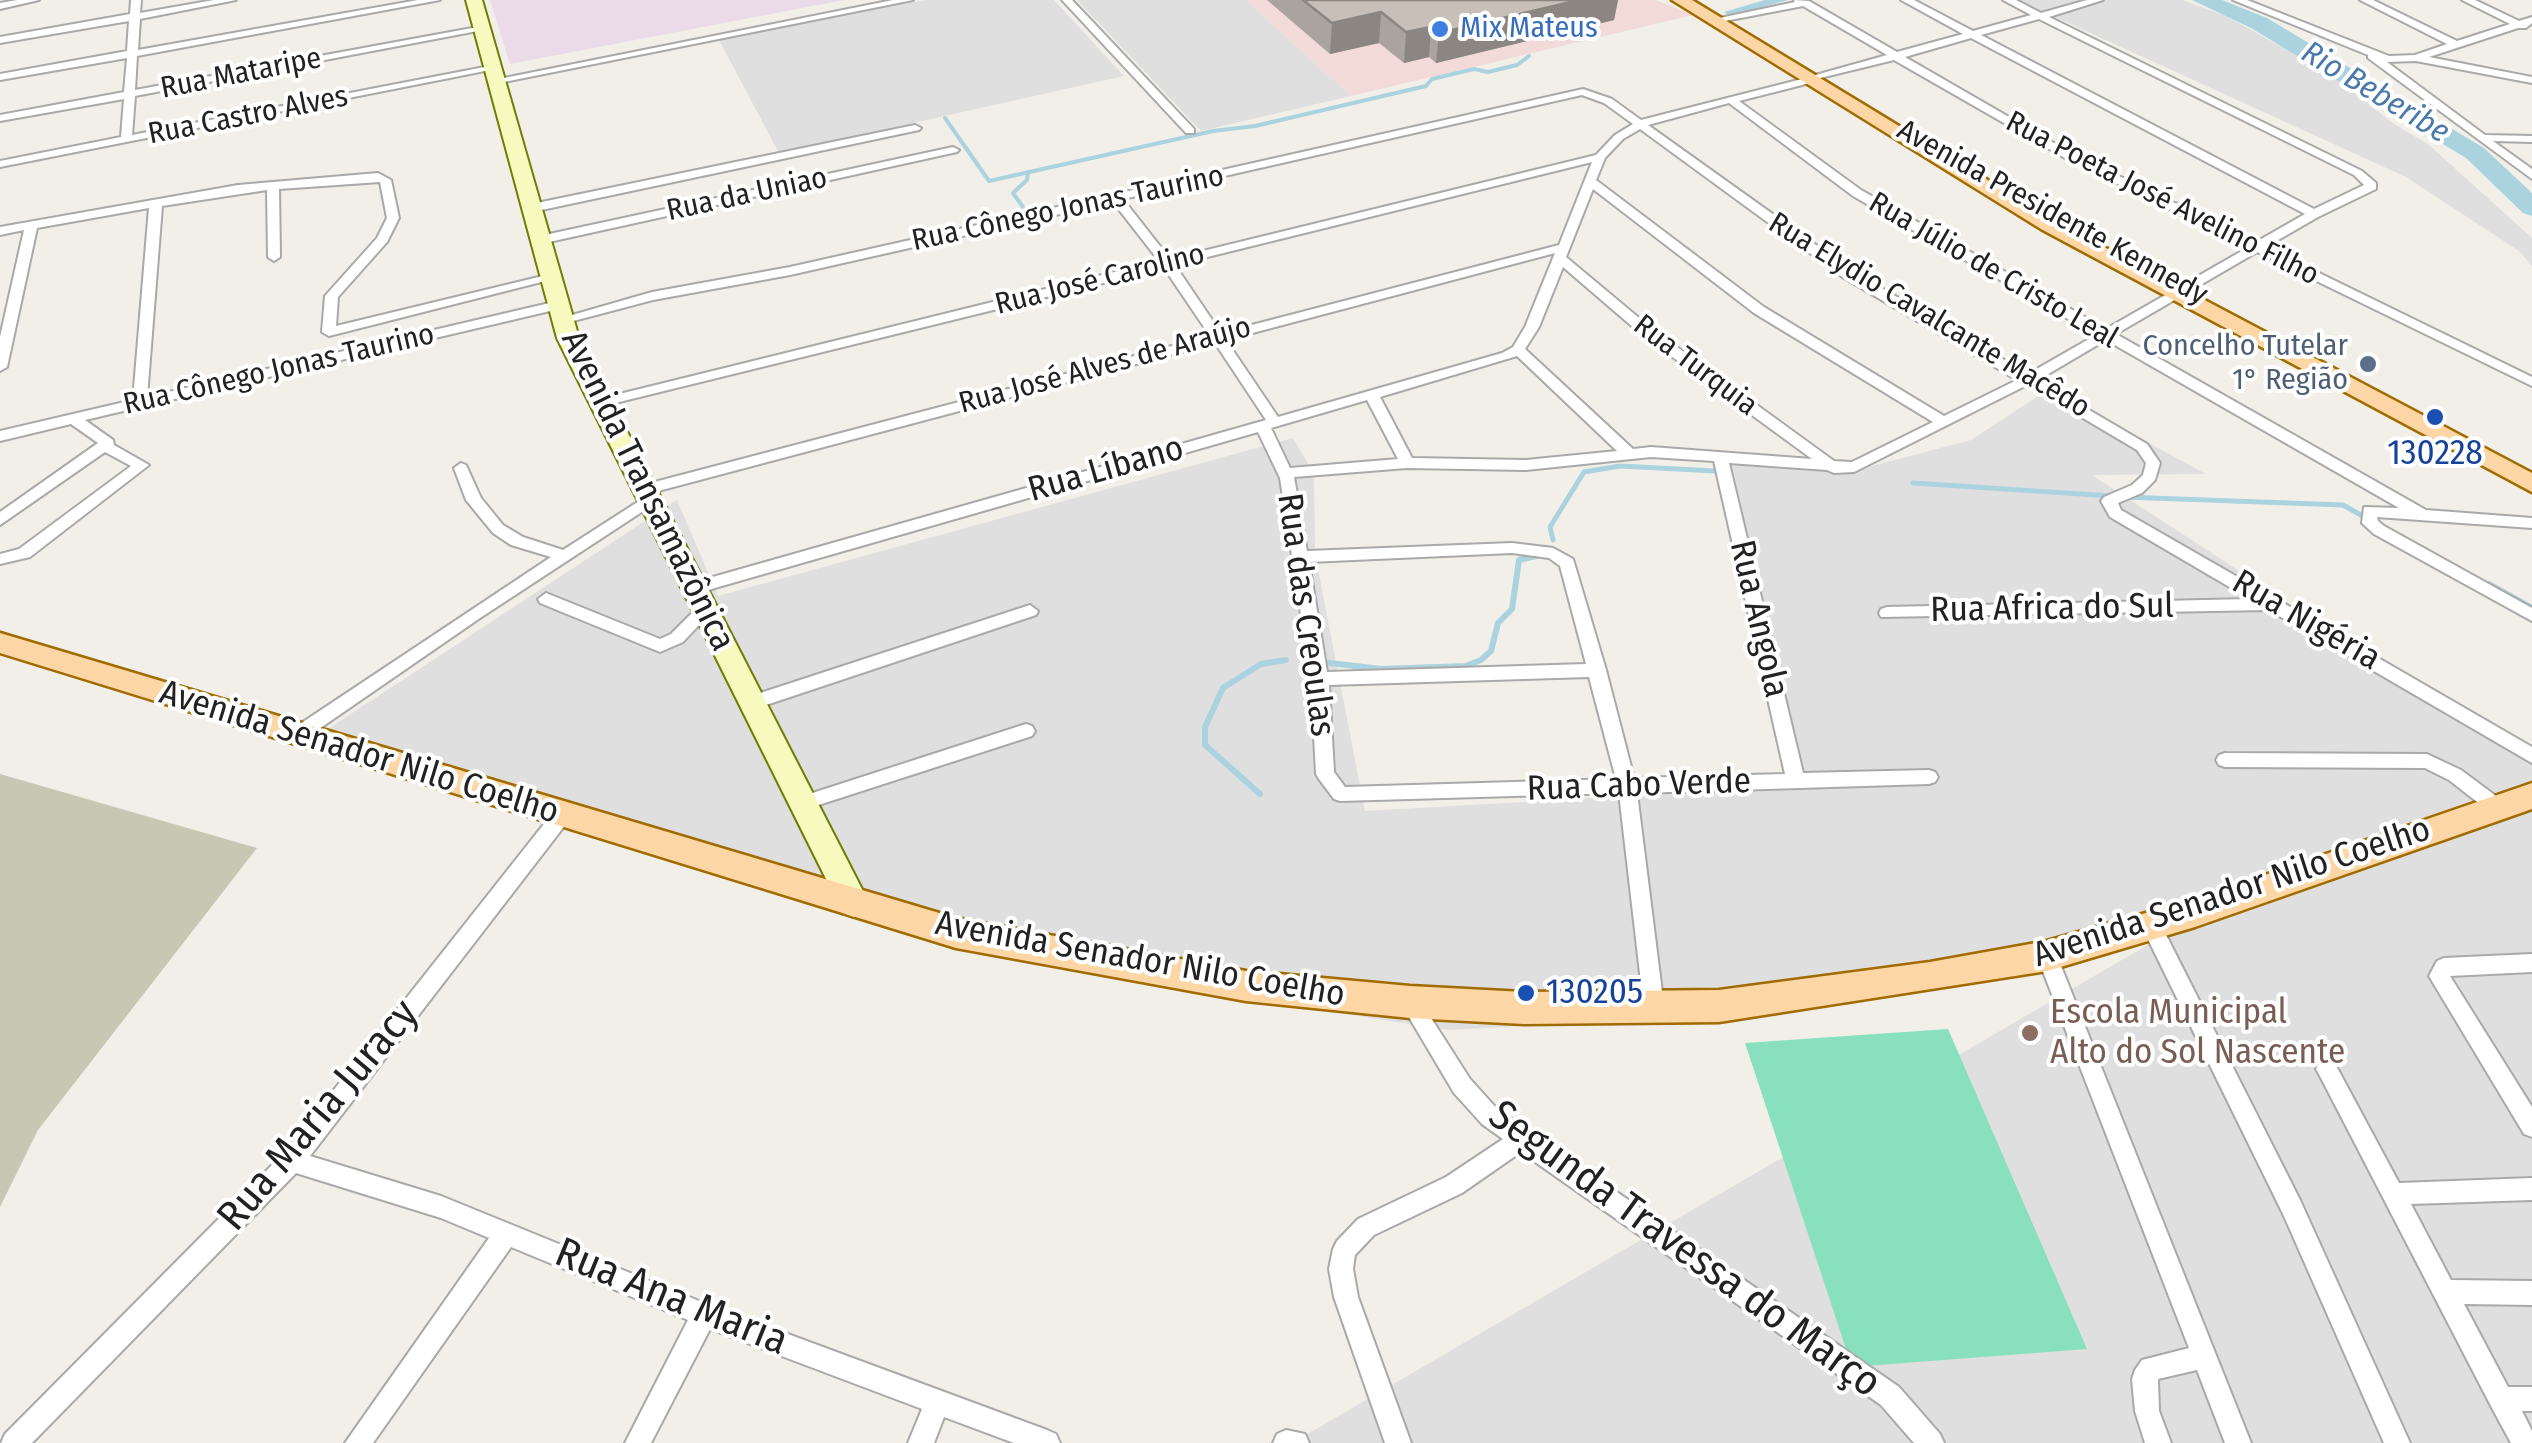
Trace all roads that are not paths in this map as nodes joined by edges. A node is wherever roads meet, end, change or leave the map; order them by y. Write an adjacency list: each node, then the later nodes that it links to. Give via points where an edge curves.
1 (34, 0): 18 (street)
2 (136, 0): 19 (street)
3 (231, 0): 19 (street)
4 (434, 0): 29 (street)
5 (474, 0): 24 (street, Avenida Transamazônica)
6 (866, 0): 31 (street)
7 (908, 0): 31 (street)
8 (1067, 0): 44 (street)
9 (1680, 0): 36 (main road, Avenida Presidente Kennedy)
10 (1696, 0): 21 (main road, Avenida Presidente Kennedy)
11 (1906, 0): 26 (street)
12 (2008, 0): 20 (street)
13 (2098, 0): 20 (street)
14 (2238, 0): 30 (street)
15 (2365, 0): 28 (street)
16 (2467, 0): 23 (street)
17 (1802, 2): 21 (street); 32 (street, Rua Poeta José Avelino Filho)
18 (0, 6)
19 (134, 16): 27 (street); 29 (street)
20 (2041, 17): 26 (street); 57 (street, via 2373,184)
21 (1725, 18): 36 (main road, Avenida Presidente Kennedy)
22 (2532, 20): 23 (street)
23 (2518, 24): 25 (street); 28 (street)
24 (483, 29): 34 (street, Avenida Transamazônica); 39 (street, Rua Mataripe)
25 (2532, 29)
26 (1971, 36): 32 (street); 57 (street)
27 (0, 40)
28 (2454, 44): 33 (street)
29 (132, 52): 35 (street); 39 (street)
30 (2370, 55): 33 (street); 51 (street)
31 (603, 56): 34 (street, Rua Castro Alves)
32 (1896, 56): 36 (street); 61 (street, Rua Poeta José Avelino Filho, via 2069,156)
33 (2416, 58): 37 (street)
34 (497, 74): 46 (street, Rua Castro Alves); 56 (street, Avenida Transamazônica)
35 (0, 77)
36 (1811, 79): 40 (street); 66 (main road, Avenida Presidente Kennedy, via 2048,225)
37 (2532, 80)
38 (1574, 92): 42 (street, Rua Elydio Cavalcante Macêdo, via 1602,98); 54 (street, Rua Cônego Jonas Taurino)
39 (129, 95): 41 (street, Rua Mataripe); 46 (street)
40 (1730, 99): 42 (street); 69 (street, Rua Júlio de Cristo Leal, via 1857,194)
41 (0, 118)
42 (1638, 124): 49 (street); 72 (street, Rua Elydio Cavalcante Macêdo, via 1846,273)
43 (915, 128): 56 (street)
44 (1190, 131)
45 (2489, 137): 47 (street)
46 (126, 140): 50 (street, Rua Castro Alves)
47 (2532, 140)
48 (953, 150): 60 (street, Rua da Uniao)
49 (1600, 158): 52 (street); 64 (street, Rua José Carolino)
50 (0, 164)
51 (2532, 175)
52 (1591, 182): 62 (street); 78 (street, via 1759,310)
53 (274, 185): 55 (street); 63 (street); 65 (street, Rua Cônego Jonas Taurino, via 385,180 393,218 332,296 328,332)
54 (1116, 198): 64 (street, Rua das Creoulas); 67 (street, Rua Cônego Jonas Taurino, via 790,271)
55 (156, 202): 58 (street); 75 (street)
56 (532, 208): 60 (street, Avenida Transamazônica)
57 (2314, 214): 61 (street)
58 (32, 224): 59 (street); 71 (street)
59 (0, 231)
60 (540, 240): 65 (street, Avenida Transamazônica)
61 (2256, 248): 66 (street); 73 (street, Rua Poeta José Avelino Filho)
62 (1562, 252): 68 (street, Rua José Alves de Araújo); 70 (street); 88 (street, Rua Turquia, via 1658,341)
63 (274, 257)
64 (1168, 263): 68 (street, Rua das Creoulas); 76 (street, Rua José Carolino)
65 (551, 278): 67 (street, Avenida Transamazônica)
66 (2181, 292): 69 (street); 81 (main road, Avenida Presidente Kennedy); 81 (main road, Avenida Presidente Kennedy, via 2300,362)
67 (560, 313): 75 (street, Rua Cônego Jonas Taurino); 76 (street, Avenida Transamazônica)
68 (1216, 336): 79 (street, Rua das Creoulas); 93 (street, Rua José Alves de Araújo)
69 (2107, 336): 72 (street); 94 (street, Rua Júlio de Cristo Leal)
70 (1518, 350): 74 (street, Rua Líbano); 83 (street)
71 (0, 367)
72 (2027, 380): 78 (street); 92 (street, Rua Elydio Cavalcante Macêdo, via 2142,446 2153,469)
73 (2532, 382)
74 (1371, 394): 79 (street, Rua Líbano); 86 (street)
75 (140, 402): 77 (street, Rua Cônego Jonas Taurino)
76 (600, 402): 93 (street, Avenida Transamazônica)
77 (72, 418): 80 (street, Rua Cônego Jonas Taurino); 82 (street, via 106,439)
78 (1945, 423): 88 (street, via 1870,463)
79 (1269, 424): 90 (street, Rua das Creoulas); 101 (street, Rua Líbano)
80 (0, 436)
81 (2469, 442): 85 (main road, Avenida Presidente Kennedy); 89 (main road, Avenida Presidente Kennedy); 91 (main road, Avenida Presidente Kennedy)
82 (104, 446): 95 (street); 99 (street, via 142,464 24,554)
83 (1628, 453): 84 (street); 86 (street, via 1526,465)
84 (1720, 458): 88 (street); 115 (street, Rua Angola)
85 (2532, 462)
86 (1407, 463): 90 (street)
87 (462, 468): 97 (street, via 474,500 498,528)
88 (1834, 468)
89 (2532, 471)
90 (1286, 472): 98 (street, Rua das Creoulas)
91 (2532, 484)
92 (2137, 489): 102 (street, Rua Nigéria, via 2109,501 2115,512)
93 (650, 495): 97 (street, Rua José Alves de Araújo); 101 (street, Avenida Transamazônica)
94 (2422, 515): 96 (street); 105 (street, via 2370,517)
95 (0, 520)
96 (2532, 523)
97 (563, 555): 111 (street, Rua José Alves de Araújo)
98 (1302, 556): 107 (street, via 1512,548 1561,556 1573,575); 108 (street, Rua das Creoulas)
99 (0, 560)
100 (546, 599): 101 (street, via 660,646 677,638)
101 (699, 599): 109 (street, Avenida Transamazônica)
102 (2278, 604): 104 (street, Rua Africa do Sul); 112 (street, Rua Nigéria)
103 (1030, 611): 109 (street)
104 (1887, 612)
105 (2532, 615)
106 (0, 643): 111 (main road, Avenida Senador Nilo Coelho)
107 (1598, 670): 108 (street); 116 (street)
108 (1320, 679): 118 (street, Rua das Creoulas, via 1325,774)
109 (751, 702): 119 (street, Avenida Transamazônica)
110 (1026, 731): 119 (street)
111 (297, 735): 121 (main road, Avenida Senador Nilo Coelho)
112 (2532, 756)
113 (2225, 760): 120 (street, via 2427,761)
114 (1928, 777): 115 (street, Rua Cabo Verde)
115 (1794, 780): 116 (street, Rua Cabo Verde)
116 (1628, 786): 118 (street, Rua Cabo Verde); 127 (street)
117 (2532, 796): 120 (main road, Avenida Senador Nilo Coelho)
118 (1349, 797)
119 (803, 803): 122 (street, Avenida Transamazônica)
120 (2497, 807): 123 (main road, Avenida Senador Nilo Coelho)
121 (562, 815): 122 (main road, Avenida Senador Nilo Coelho); 131 (street, Rua Maria Juracy)
122 (854, 904): 126 (main road, Avenida Senador Nilo Coelho, via 972,937 1192,977)
123 (2152, 927): 124 (main road, Avenida Senador Nilo Coelho); 153 (street, via 2292,1208)
124 (2047, 956): 127 (main road, Avenida Senador Nilo Coelho, via 1769,1001); 138 (street)
125 (2532, 963): 129 (street, via 2444,967 2439,976)
126 (1410, 1002): 127 (main road, Avenida Senador Nilo Coelho); 130 (street, Segunda Travessa do Março, via 1462,1086)
127 (1654, 1008)
128 (2327, 1070): 133 (street)
129 (2532, 1128)
130 (1521, 1139): 149 (street, via 1454,1185 1366,1228 1345,1250 1346,1297); 150 (street, Segunda Travessa do Março, via 1890,1396)
131 (292, 1161): 134 (street, Rua Ana Maria); 142 (street, Rua Maria Juracy)
132 (2532, 1189): 133 (street)
133 (2393, 1194): 135 (street)
134 (507, 1233): 137 (street, Rua Ana Maria); 143 (street)
135 (2444, 1292): 136 (street); 139 (street)
136 (2532, 1293)
137 (704, 1315): 141 (street, Rua Ana Maria); 144 (street)
138 (2202, 1357): 151 (street, via 2151,1370 2144,1379); 152 (street)
139 (2501, 1399): 140 (street); 154 (street)
140 (2532, 1399)
141 (937, 1403): 145 (street); 146 (street, Rua Ana Maria)
142 (14, 1443)
143 (358, 1443)
144 (638, 1443)
145 (921, 1443)
146 (1046, 1443)
147 (1286, 1443): 148 (street)
148 (1296, 1443)
149 (1398, 1443)
150 (1931, 1443)
151 (2158, 1443)
152 (2238, 1443)
153 (2397, 1443)
154 (2524, 1443)

